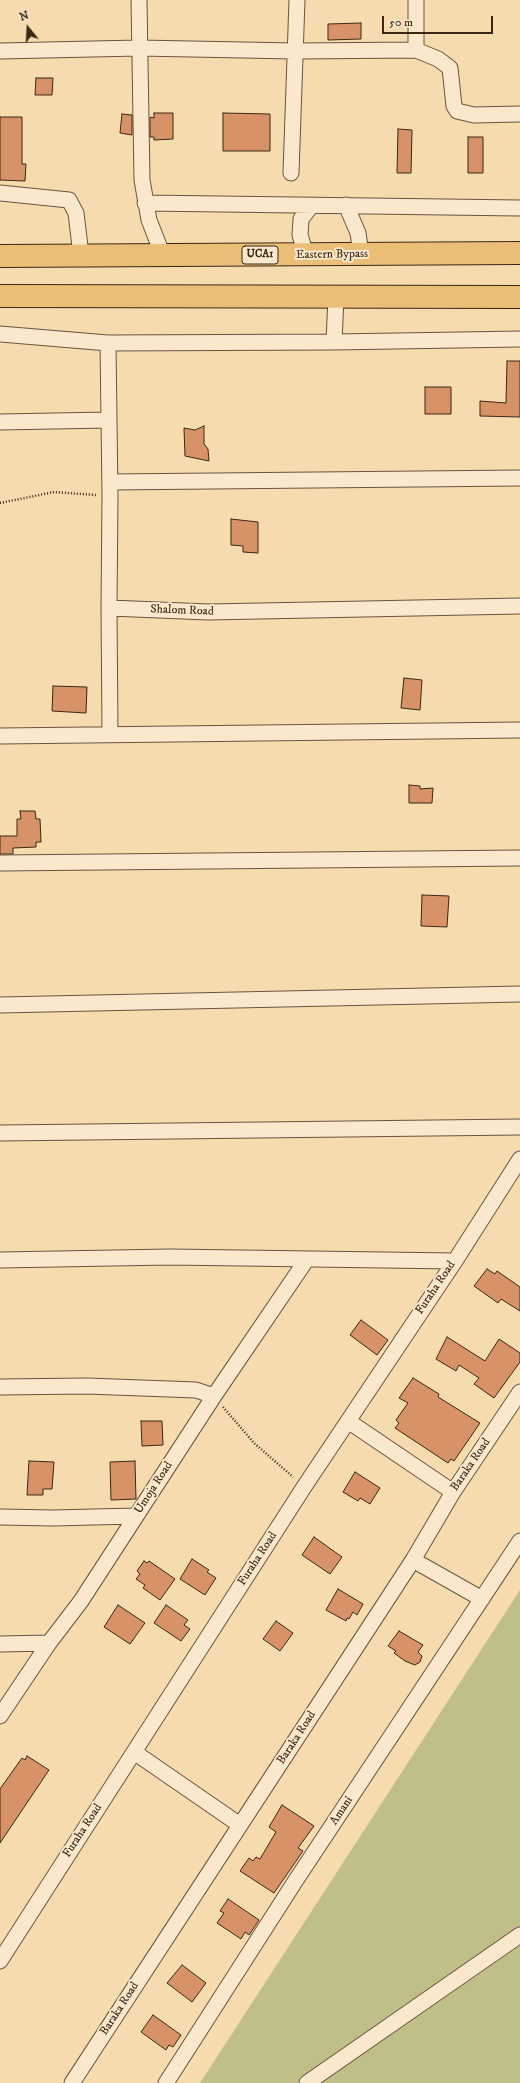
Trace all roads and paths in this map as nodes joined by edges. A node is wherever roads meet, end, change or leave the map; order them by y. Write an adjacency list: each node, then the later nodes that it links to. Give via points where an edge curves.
1 (139, 0): 4 (street)
2 (297, 0): 7 (street)
3 (416, 0): 5 (street)
4 (139, 48): 6 (street); 7 (street); 11 (street, via 142,180)
5 (416, 50): 7 (street); 8 (street, via 438,59 450,68 454,106 457,110 474,115)
6 (0, 51)
7 (295, 51): 9 (street)
8 (520, 114)
9 (291, 173)
10 (0, 193): 17 (street, via 69,200 76,213)
11 (146, 202): 12 (street); 20 (street, via 149,220)
12 (312, 205): 13 (street); 18 (street, via 301,219 300,235)
13 (346, 205): 14 (street); 16 (street, via 358,233)
14 (520, 208)
15 (520, 253): 16 (main road, Eastern Bypass / UCA1)
16 (361, 254): 18 (main road, Eastern Bypass / UCA1)
17 (82, 255): 19 (main road, Eastern Bypass / UCA1); 20 (main road, Eastern Bypass / UCA1)
18 (306, 255): 20 (main road, Eastern Bypass / UCA1)
19 (0, 256)
20 (163, 256)
21 (0, 296): 22 (main road)
22 (336, 297): 23 (main road); 27 (street)
23 (520, 297)
24 (0, 334): 26 (street)
25 (520, 339): 27 (street)
26 (108, 342): 27 (street); 28 (street)
27 (334, 342)
28 (108, 420): 29 (street); 31 (street)
29 (0, 422)
30 (520, 478): 31 (street)
31 (110, 489): 32 (path, via 54,492); 34 (street)
32 (0, 503)
33 (520, 606): 34 (street, Shalom Road, via 208,612)
34 (109, 608): 36 (street)
35 (520, 730): 36 (street)
36 (110, 734): 37 (street)
37 (0, 736)
38 (520, 858): 39 (street)
39 (0, 863)
40 (520, 994): 41 (street)
41 (0, 1005)
42 (520, 1127): 43 (street)
43 (0, 1133)
44 (520, 1159): 47 (street, Furaha Road)
45 (307, 1259): 46 (street, via 170,1257); 47 (street); 50 (street, Umoja Road)
46 (0, 1260)
47 (455, 1261): 51 (street, Furaha Road)
48 (0, 1387): 50 (street, via 87,1386 196,1390)
49 (520, 1392): 53 (street, Baraka Road)
50 (214, 1396): 52 (path, via 254,1443); 54 (street, Umoja Road)
51 (348, 1421): 52 (street, Furaha Road); 53 (street)
52 (304, 1487): 62 (street, Furaha Road)
53 (453, 1492): 57 (street, Baraka Road)
54 (136, 1516): 55 (street); 59 (street, Umoja Road, via 81,1601)
55 (0, 1517)
56 (520, 1541): 58 (street, Amani)
57 (413, 1560): 58 (street); 63 (street, Baraka Road)
58 (482, 1599): 67 (street, Amani, via 296,1880)
59 (49, 1643): 60 (street); 61 (street, Umoja Road)
60 (0, 1644)
61 (0, 1716)
62 (134, 1752): 63 (street); 65 (street, Furaha Road)
63 (240, 1825): 66 (street, Baraka Road)
64 (520, 1935): 68 (street)
65 (0, 1961)
66 (72, 2083)
67 (166, 2083)
68 (307, 2083)

